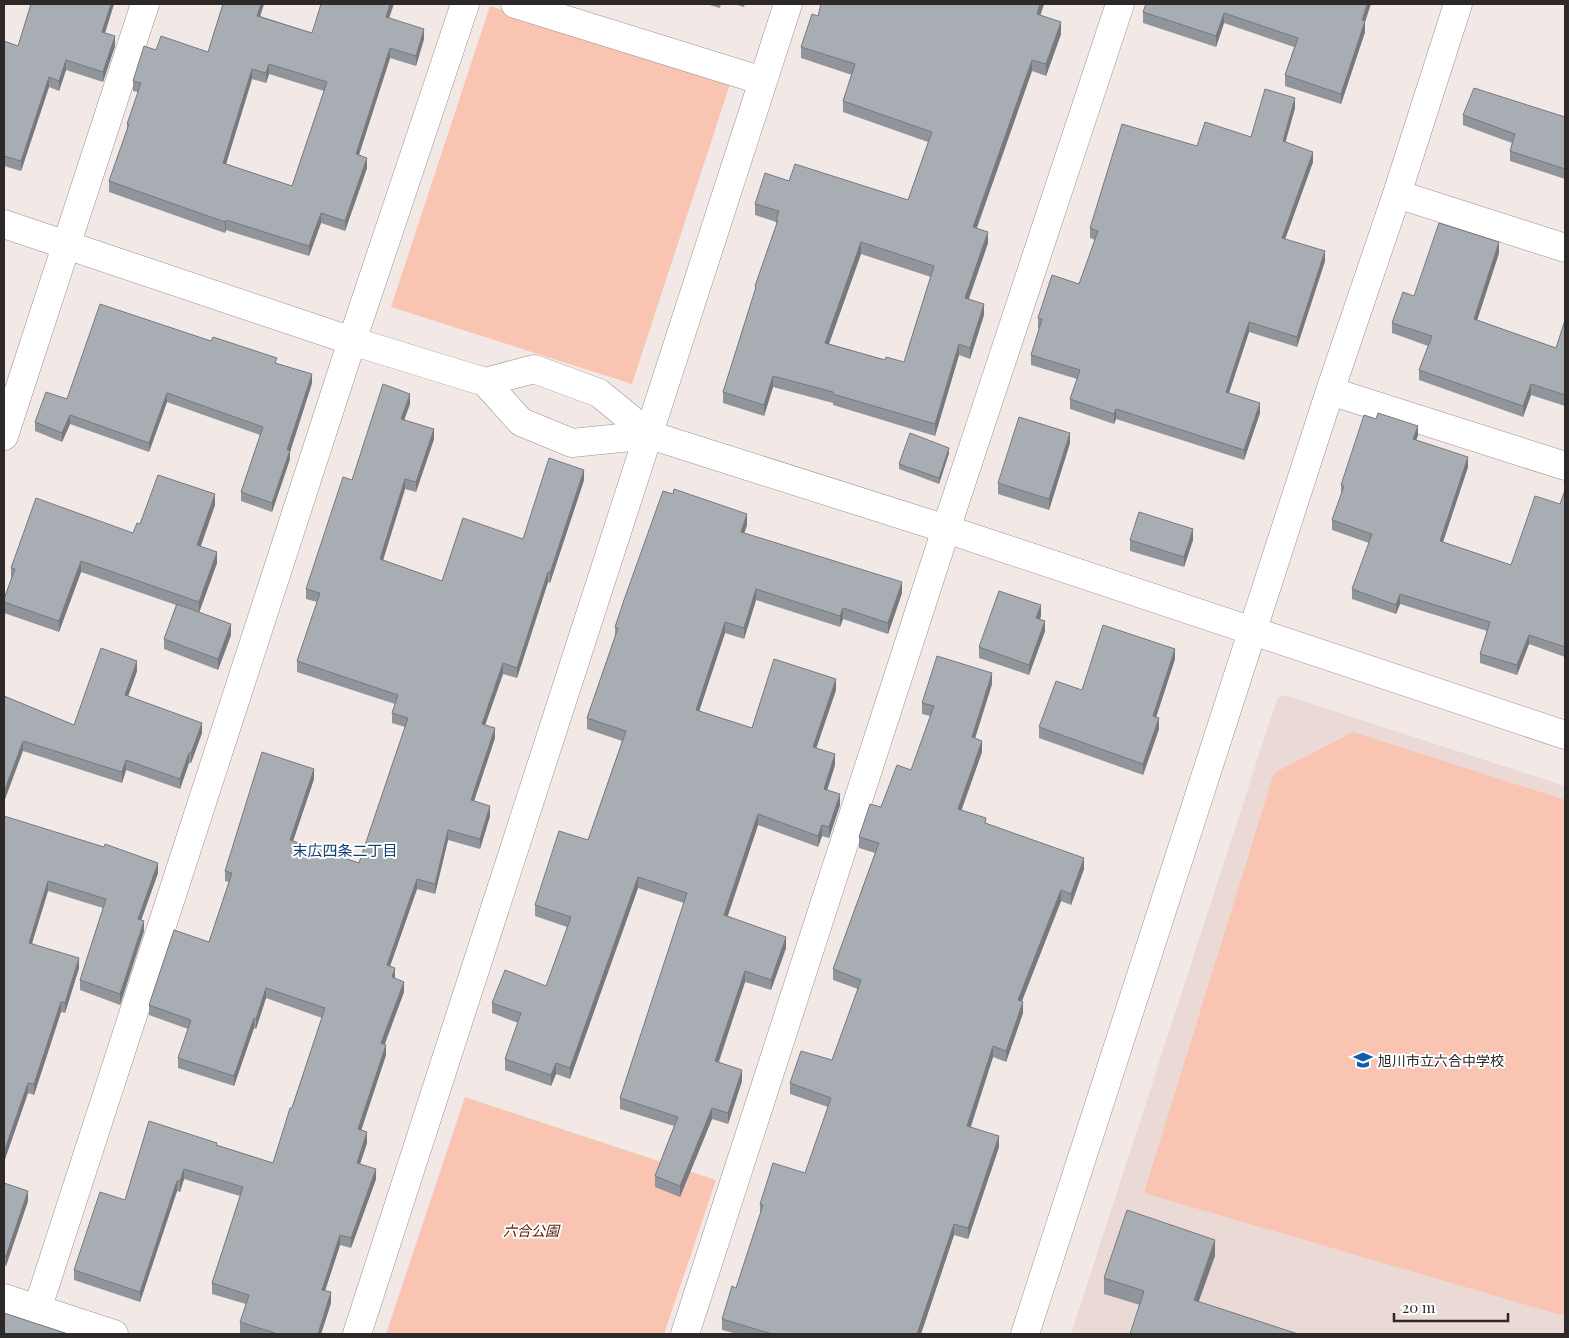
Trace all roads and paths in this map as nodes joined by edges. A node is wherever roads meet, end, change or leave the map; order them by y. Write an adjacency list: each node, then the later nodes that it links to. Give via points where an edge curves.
1 (145, 4): 10 (street)
2 (465, 4): 12 (street)
3 (515, 4): 7 (street)
4 (788, 4): 7 (street)
5 (1120, 4): 18 (street)
6 (1458, 4): 8 (street)
7 (763, 81): 15 (street)
8 (1397, 194): 11 (street); 14 (street)
9 (4, 224): 10 (street)
10 (67, 244): 12 (street); 16 (street)
11 (1565, 248)
12 (352, 341): 13 (street); 22 (street)
13 (485, 382): 15 (street, via 534,369 599,393); 15 (street, via 522,422 572,443)
14 (1330, 391): 17 (street); 19 (street)
15 (650, 435): 18 (street); 24 (street)
16 (4, 436)
17 (1565, 466)
18 (946, 529): 19 (street); 25 (street)
19 (1253, 630): 20 (street); 26 (street)
20 (1565, 735)
21 (4, 1298): 22 (street)
22 (37, 1310): 23 (street)
23 (114, 1334)
24 (357, 1334)
25 (685, 1334)
26 (1025, 1334)

